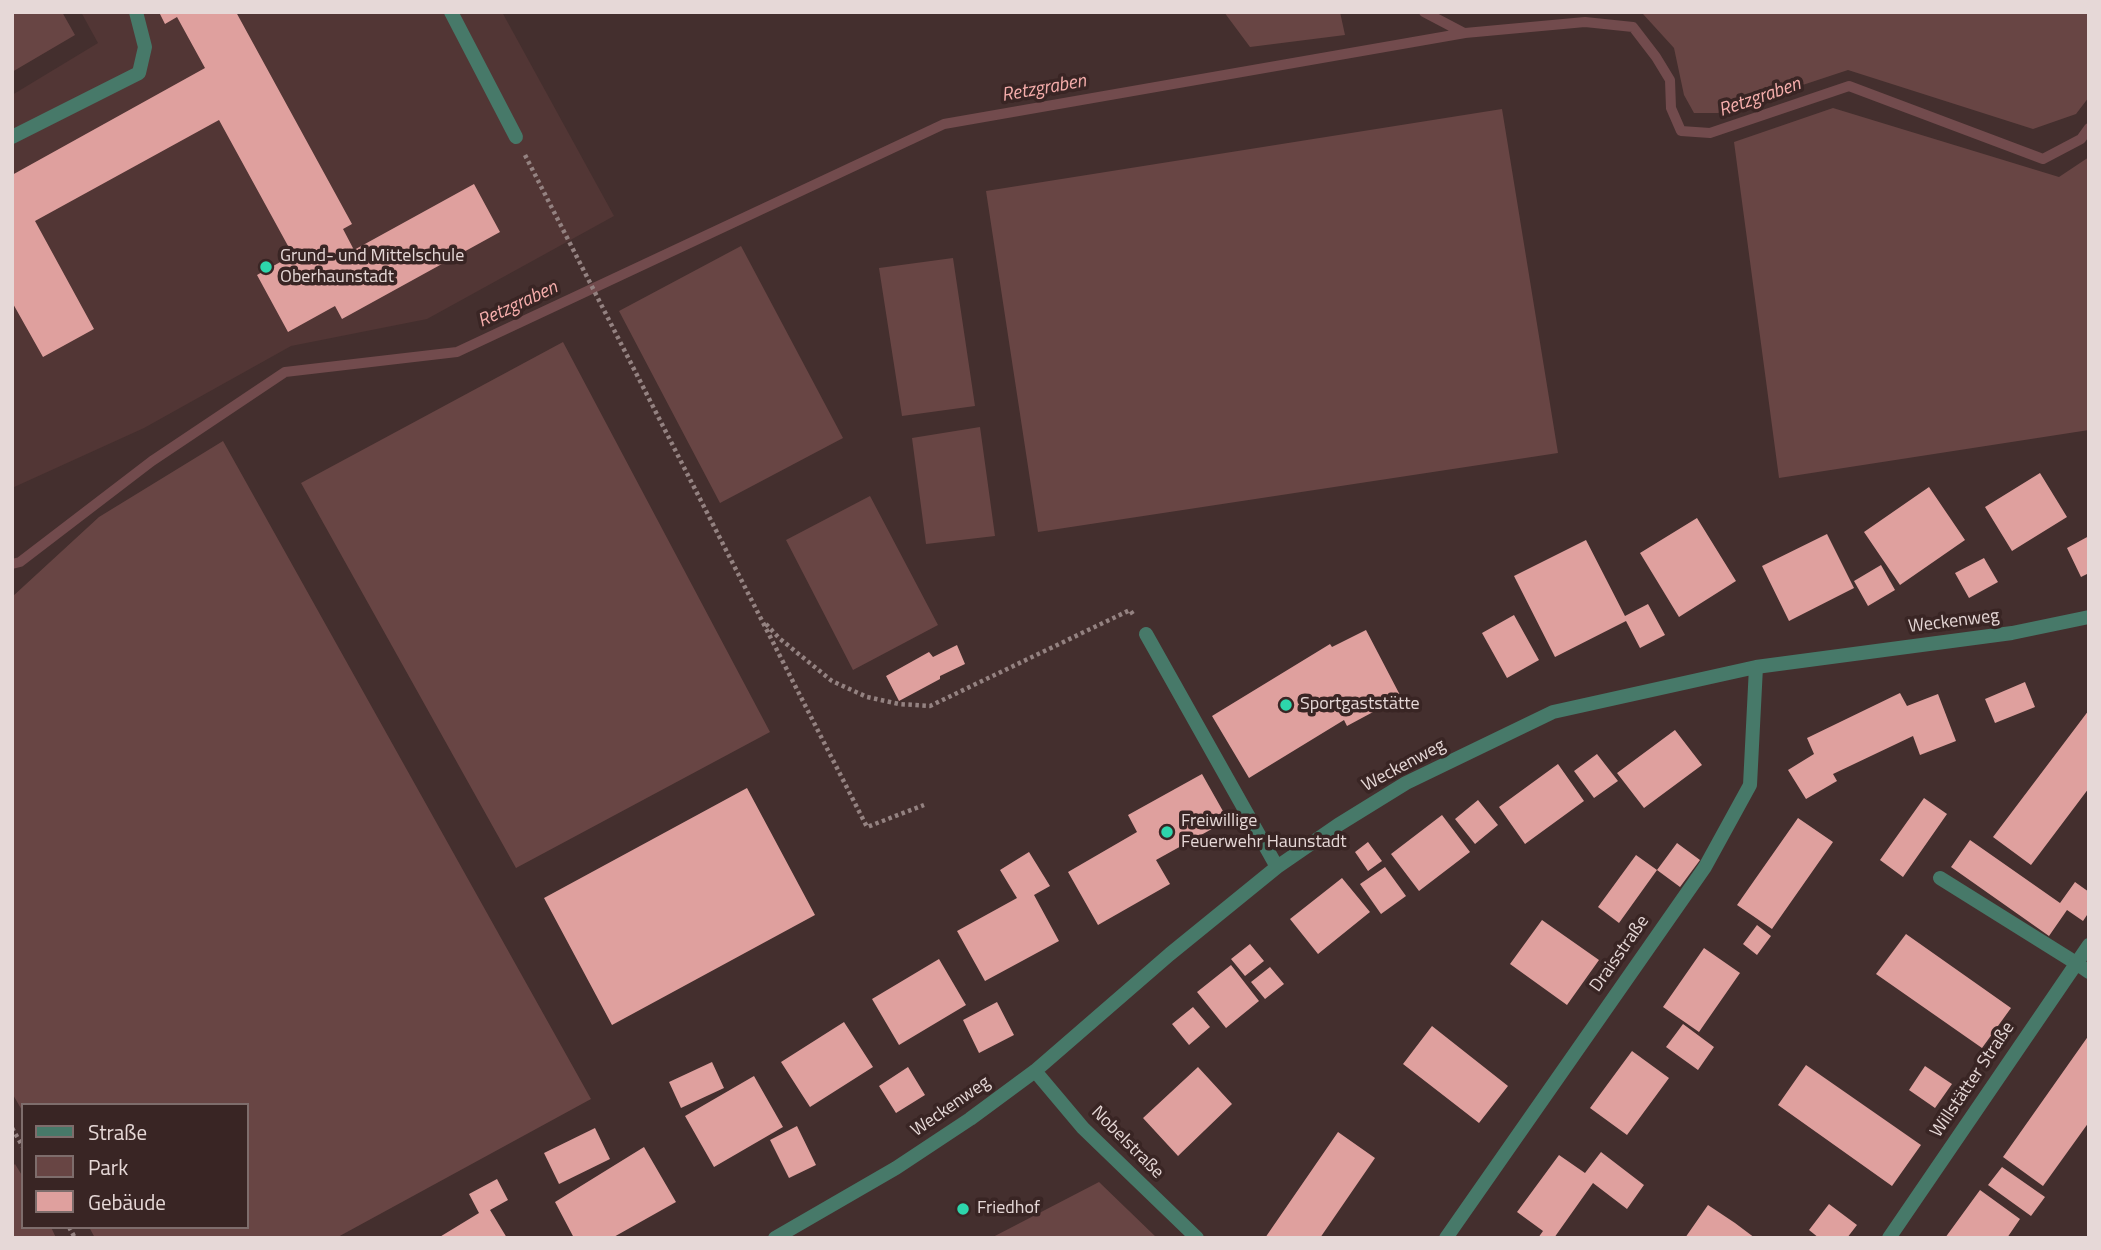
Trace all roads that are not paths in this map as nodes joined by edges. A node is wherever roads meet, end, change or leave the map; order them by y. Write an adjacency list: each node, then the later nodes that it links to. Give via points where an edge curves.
1 (135, 12): 3 (street, via 145,47 139,74)
2 (451, 12): 4 (street)
3 (12, 137)
4 (516, 137)
5 (2089, 617): 7 (street, Weckenweg, via 2012,634)
6 (1146, 634): 8 (street)
7 (1756, 667): 8 (street, Weckenweg, via 1553,712 1406,783); 16 (street, Draisstraße, via 1751,785 1705,867)
8 (1278, 867): 13 (street, Weckenweg)
9 (1940, 878): 11 (street)
10 (2089, 945): 11 (street, Willstätter Straße)
11 (2076, 963): 12 (street); 17 (street, Willstätter Straße)
12 (2089, 972)
13 (1035, 1071): 14 (street, Weckenweg, via 896,1168); 15 (street, Nobelstraße, via 1083,1128)
14 (775, 1238)
15 (1197, 1238)
16 (1446, 1238)
17 (1889, 1238)

